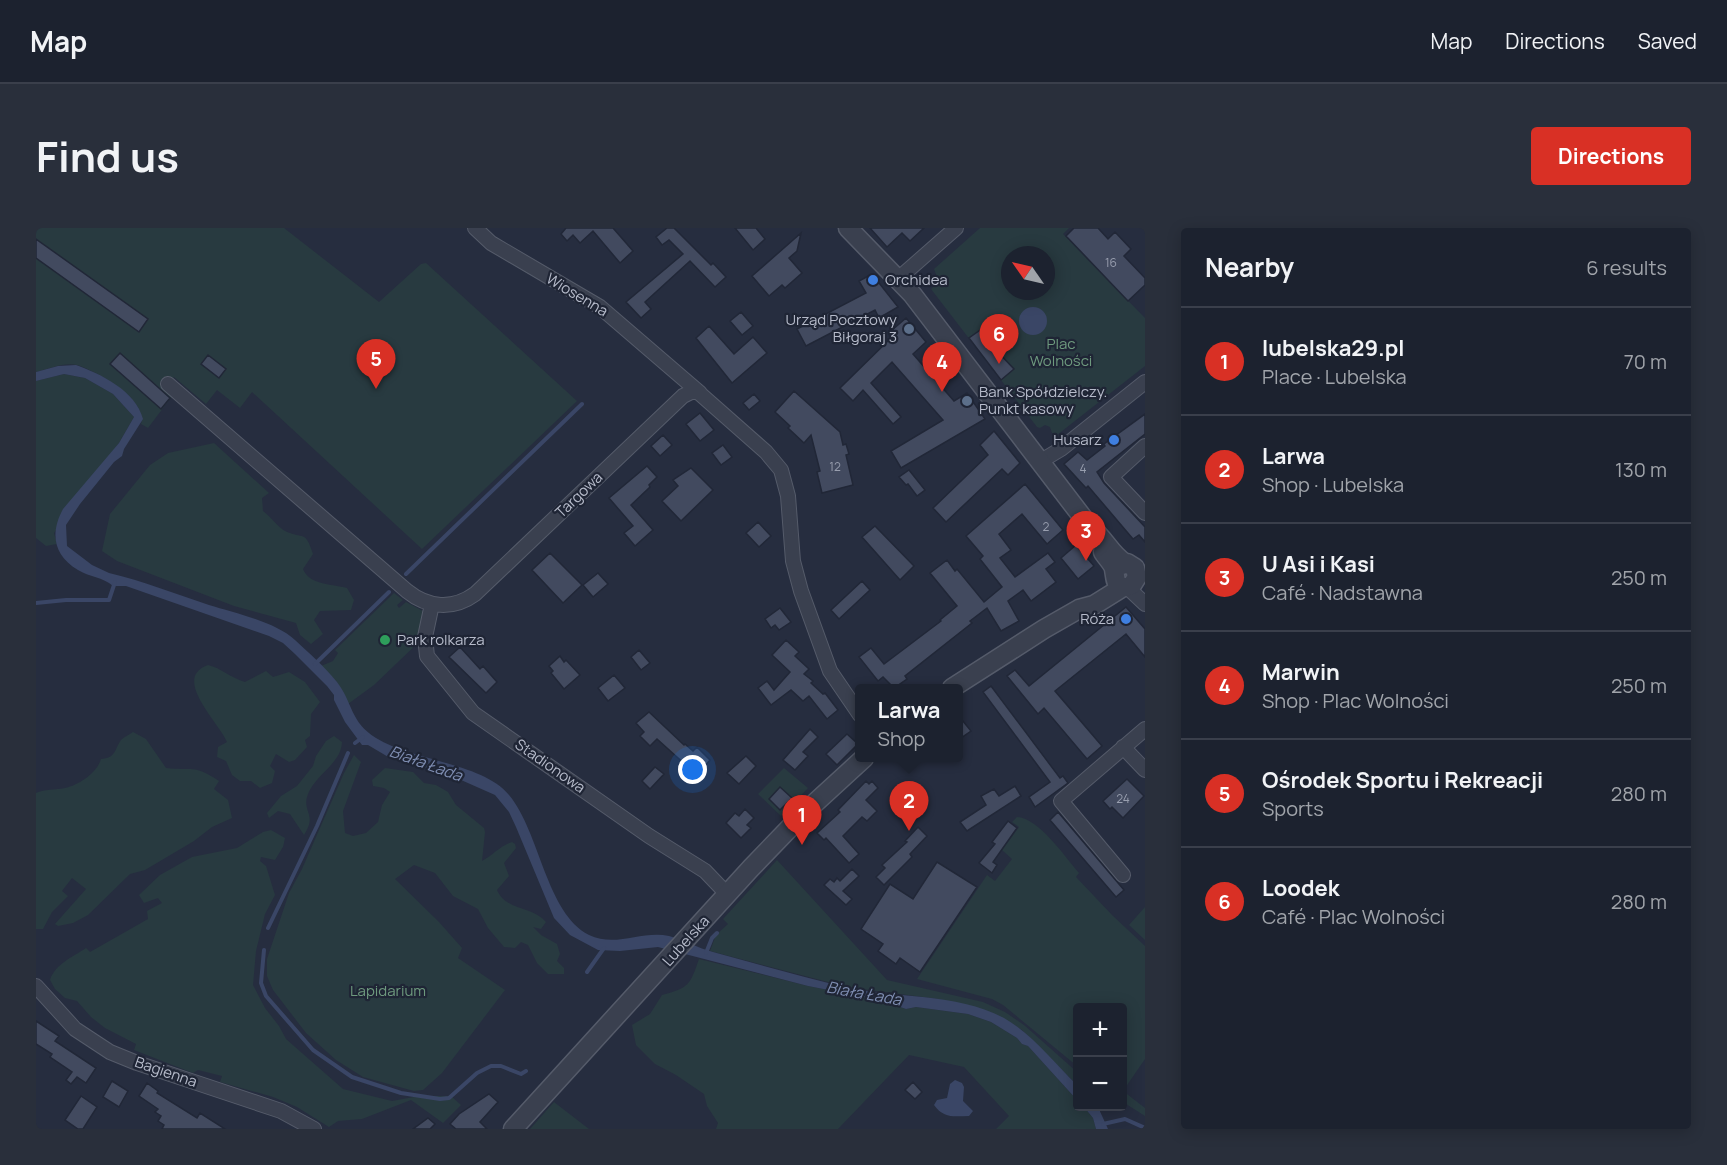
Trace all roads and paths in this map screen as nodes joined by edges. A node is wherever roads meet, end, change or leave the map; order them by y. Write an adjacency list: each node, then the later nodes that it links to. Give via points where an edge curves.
1 (475, 228): 7 (street, Wiosenna, via 491,243 600,307)
2 (848, 228): 4 (street)
3 (956, 228): 4 (street)
4 (898, 279): 9 (street)
5 (1145, 382): 9 (street)
6 (168, 384): 12 (street, via 407,591)
7 (700, 393): 12 (street, Targowa, via 688,393 675,403 475,594 459,603); 15 (street, via 766,452 780,470 788,496 797,581 830,671)
8 (1145, 446): 10 (street, via 1111,477)
9 (1041, 461): 11 (street, via 1090,527 1092,538 1111,563)
10 (1145, 513)
11 (1131, 574): 13 (street); 14 (street, via 1094,605 1079,609)
12 (432, 604): 21 (street, Stadionowa, via 425,637 427,656 472,713 705,871)
13 (1145, 604)
14 (958, 684)
15 (855, 707)
16 (1145, 729): 17 (street)
17 (1123, 747): 19 (street); 20 (street, via 1061,801)
18 (860, 762): 21 (street, Lubelska, via 804,813)
19 (1145, 770)
20 (1123, 875)
21 (727, 894): 24 (street, Lubelska)
22 (36, 986): 23 (street, Bagienna, via 69,1023 110,1052 281,1111)
23 (314, 1129)
24 (513, 1129)

